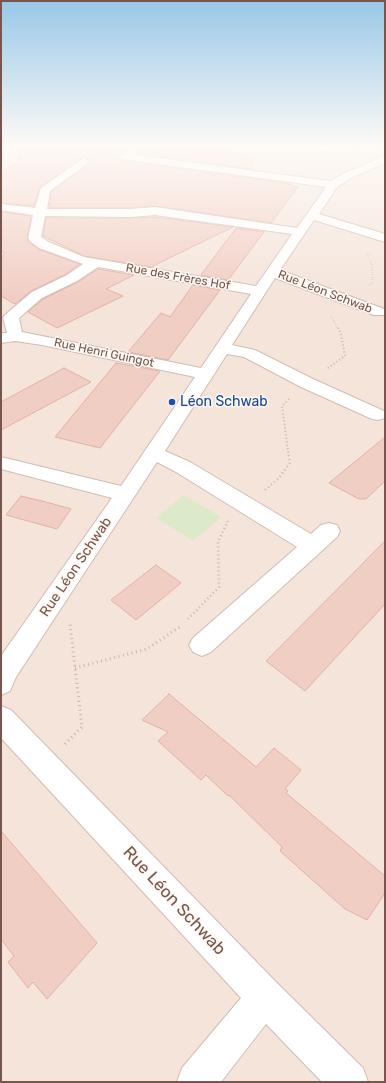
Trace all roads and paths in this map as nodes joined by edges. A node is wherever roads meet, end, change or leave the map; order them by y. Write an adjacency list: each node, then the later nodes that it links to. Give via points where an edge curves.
1 (44, 196): 4 (street, Rue des Frères Hof)
2 (326, 196): 5 (street, Rue Léon Schwab)
3 (1, 207): 4 (street)
4 (40, 212): 6 (street, via 155,211); 9 (street, Rue des Frères Hof, via 34,238 44,245 81,260)
5 (312, 216): 6 (street, Rue Léon Schwab); 7 (street)
6 (301, 232): 10 (street, Rue Léon Schwab)
7 (366, 232): 8 (street); 12 (path, via 362,240 372,265 373,283)
8 (385, 238)
9 (96, 262): 11 (street, Rue des Frères Hof); 14 (street, via 72,278 37,295 11,317)
10 (272, 272): 11 (street, Rue Léon Schwab); 12 (street, Rue Léon Schwab)
11 (259, 291): 15 (street, Rue Léon Schwab)
12 (348, 300): 13 (street, Rue Léon Schwab); 17 (path, via 331,312 330,318 341,334 345,356)
13 (379, 312)
14 (8, 337): 16 (street, Rue Henri Guingot)
15 (223, 348): 16 (street, Rue Léon Schwab); 17 (street, via 249,353)
16 (206, 374): 19 (street, Rue Léon Schwab)
17 (307, 383): 18 (street); 22 (path, via 282,406 290,463 278,479)
18 (378, 415)
19 (154, 453): 21 (street, Rue Léon Schwab); 22 (street, via 183,467)
20 (1, 463): 21 (street)
21 (126, 494): 25 (street, Rue Léon Schwab)
22 (246, 506): 24 (street); 26 (path, via 230,518 218,542 219,586)
23 (329, 530): 24 (street)
24 (313, 546): 28 (street)
25 (46, 611): 29 (path, via 71,624); 30 (street, Rue Léon Schwab, via 4,673)
26 (188, 620)
27 (182, 625): 29 (path, via 147,649)
28 (202, 645)
29 (75, 668): 32 (path, via 82,727)
30 (1, 683)
31 (1, 719): 32 (street, Rue Léon Schwab)
32 (44, 763): 33 (street, Rue Léon Schwab)
33 (265, 997): 34 (street); 35 (street, Rue Léon Schwab)
34 (196, 1082)
35 (349, 1082)

